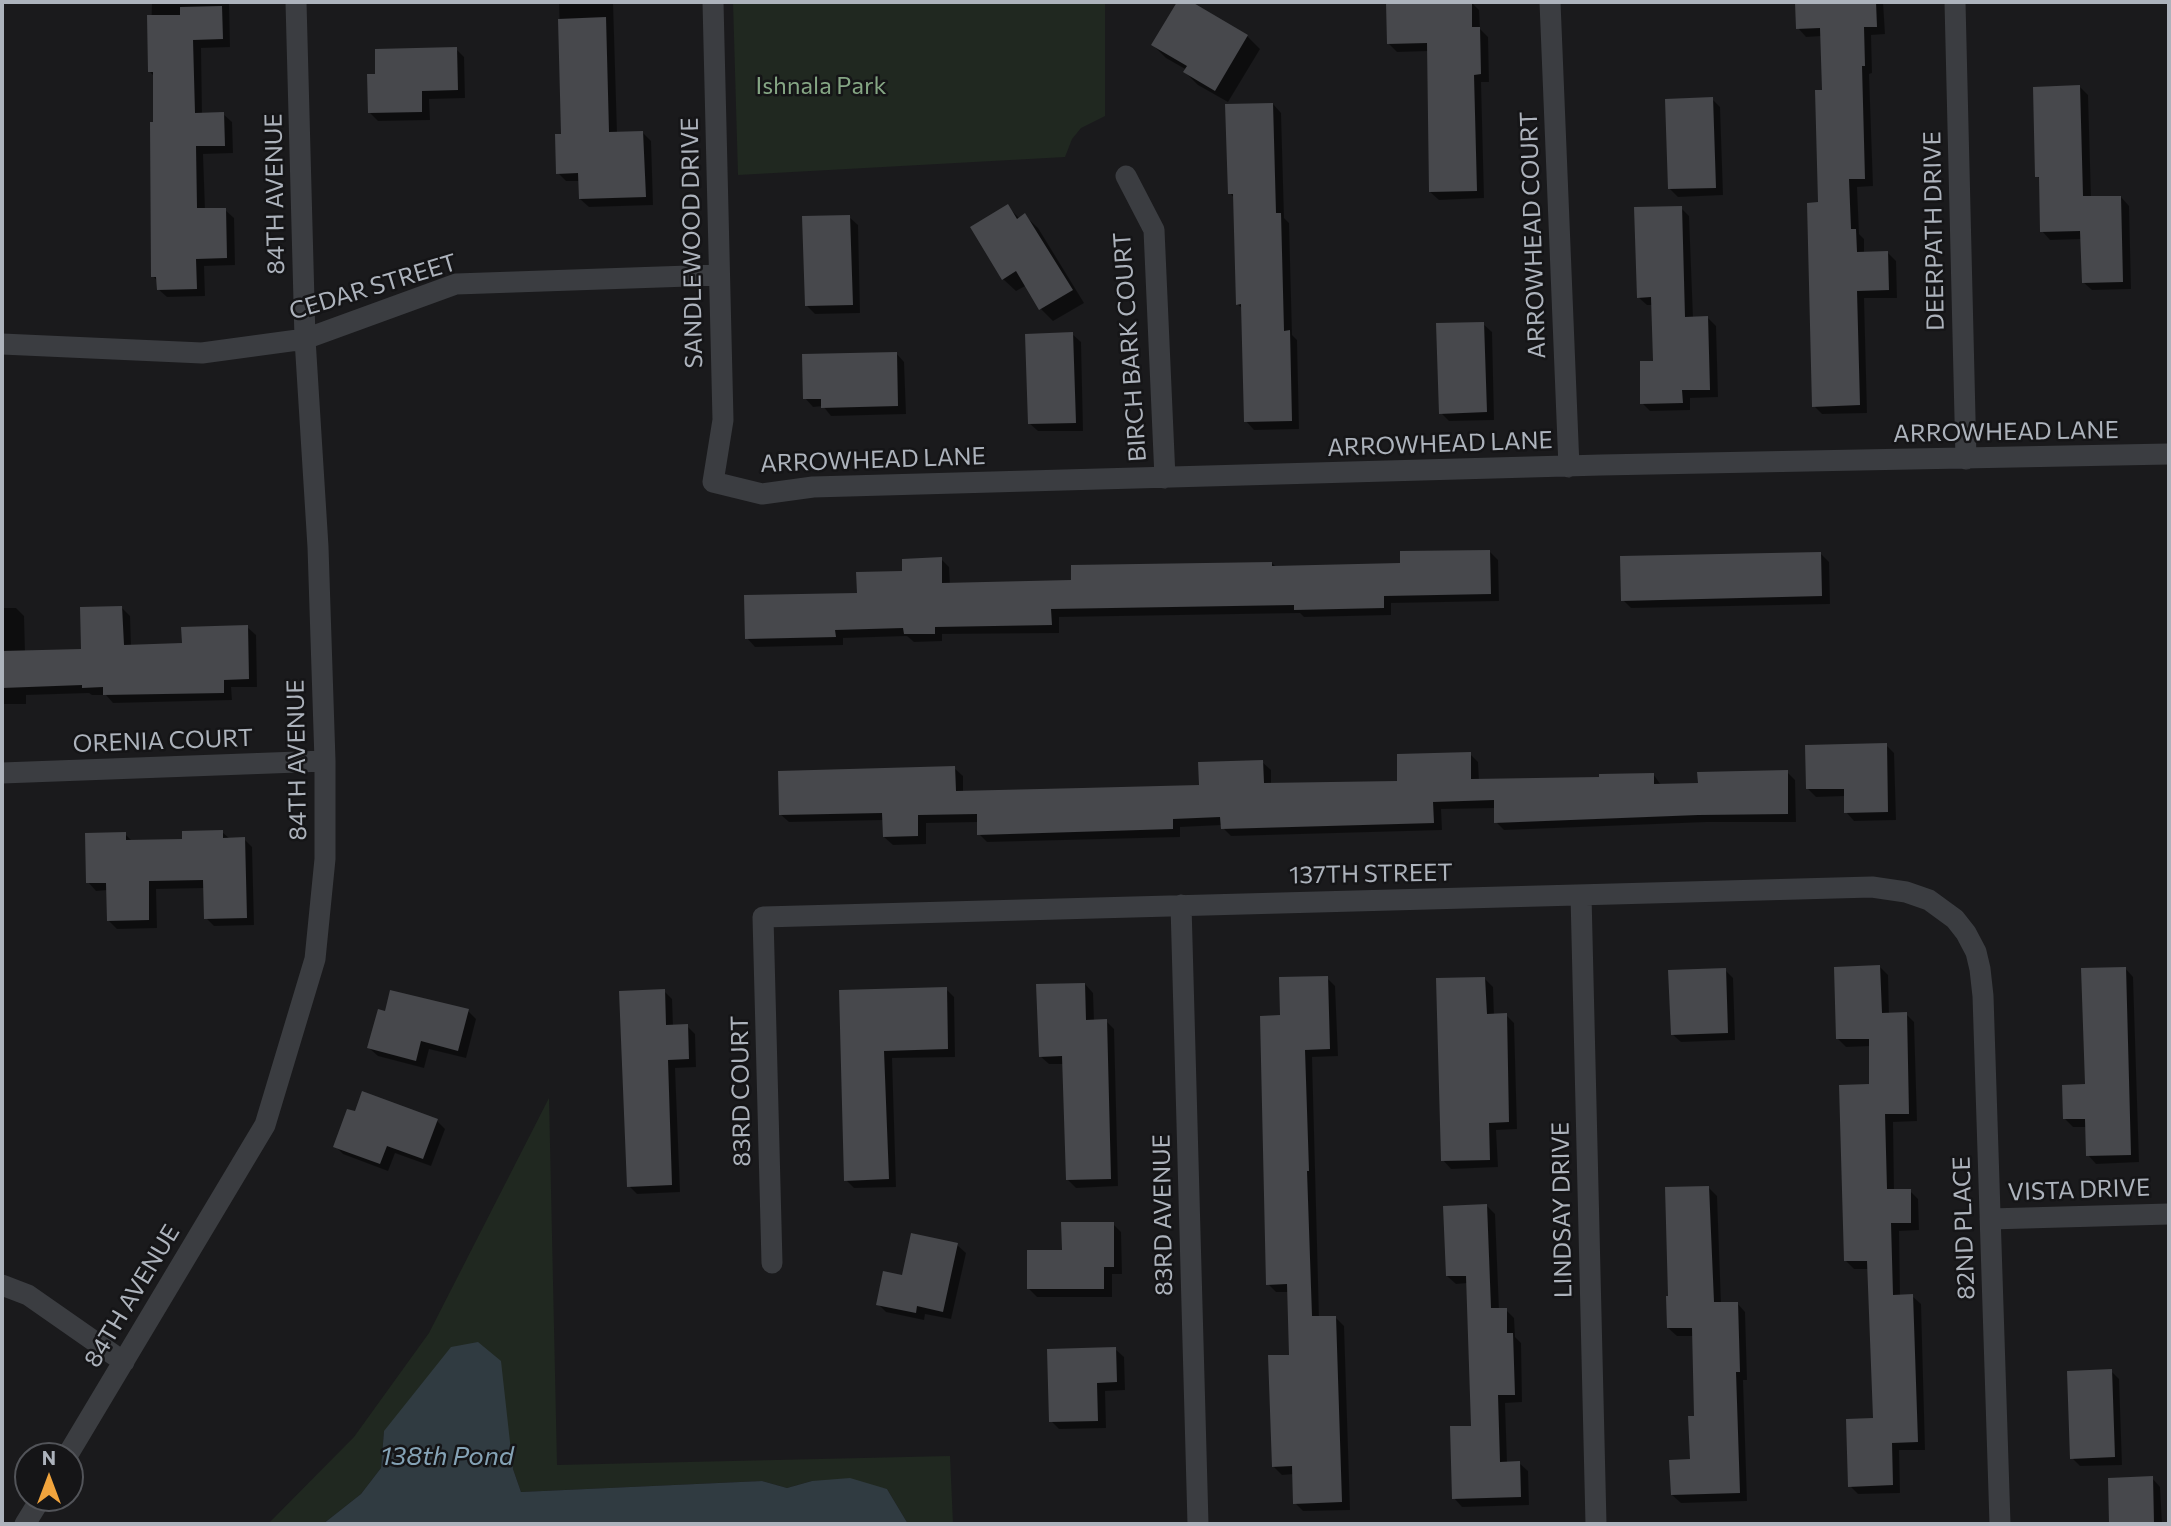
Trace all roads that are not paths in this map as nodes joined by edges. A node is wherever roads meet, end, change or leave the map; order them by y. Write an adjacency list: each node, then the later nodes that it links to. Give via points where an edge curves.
1 (296, 2): 7 (street, 84TH AVENUE)
2 (713, 2): 6 (street, SANDLEWOOD DRIVE)
3 (1550, 2): 11 (street, ARROWHEAD COURT)
4 (1955, 2): 10 (street, DEERPATH DRIVE)
5 (1126, 176): 12 (street, BIRCH BARK COURT, via 1154,230)
6 (718, 275): 7 (street, CEDAR STREET, via 456,284); 13 (street, SANDLEWOOD DRIVE, via 723,420)
7 (305, 339): 8 (street, CEDAR STREET, via 202,352); 14 (street, 84TH AVENUE)
8 (2, 344)
9 (2169, 454): 10 (street, ARROWHEAD LANE)
10 (1966, 459): 11 (street, ARROWHEAD LANE)
11 (1569, 467): 12 (street, ARROWHEAD LANE)
12 (1165, 478): 13 (street, ARROWHEAD LANE, via 813,487 762,494)
13 (713, 482)
14 (326, 761): 15 (street, ORENIA COURT); 24 (street, 84TH AVENUE, via 325,859 315,959 265,1125)
15 (2, 773)
16 (1581, 895): 17 (street, 137TH STREET); 19 (street, 137TH STREET, via 1872,887 1928,900); 27 (street, LINDSAY DRIVE)
17 (1181, 905): 18 (street, 137TH STREET); 26 (street, 83RD AVENUE)
18 (763, 917): 22 (street, 83RD COURT)
19 (1966, 933): 21 (street, 82ND PLACE, via 1976,952 1983,996)
20 (2169, 1214): 21 (street, VISTA DRIVE)
21 (1990, 1219): 28 (street, 82ND PLACE)
22 (772, 1263)
23 (2, 1285): 24 (street, via 28,1295)
24 (124, 1362): 25 (street, 84TH AVENUE)
25 (75, 1442)
26 (1198, 1524)
27 (1596, 1524)
28 (2000, 1524)

